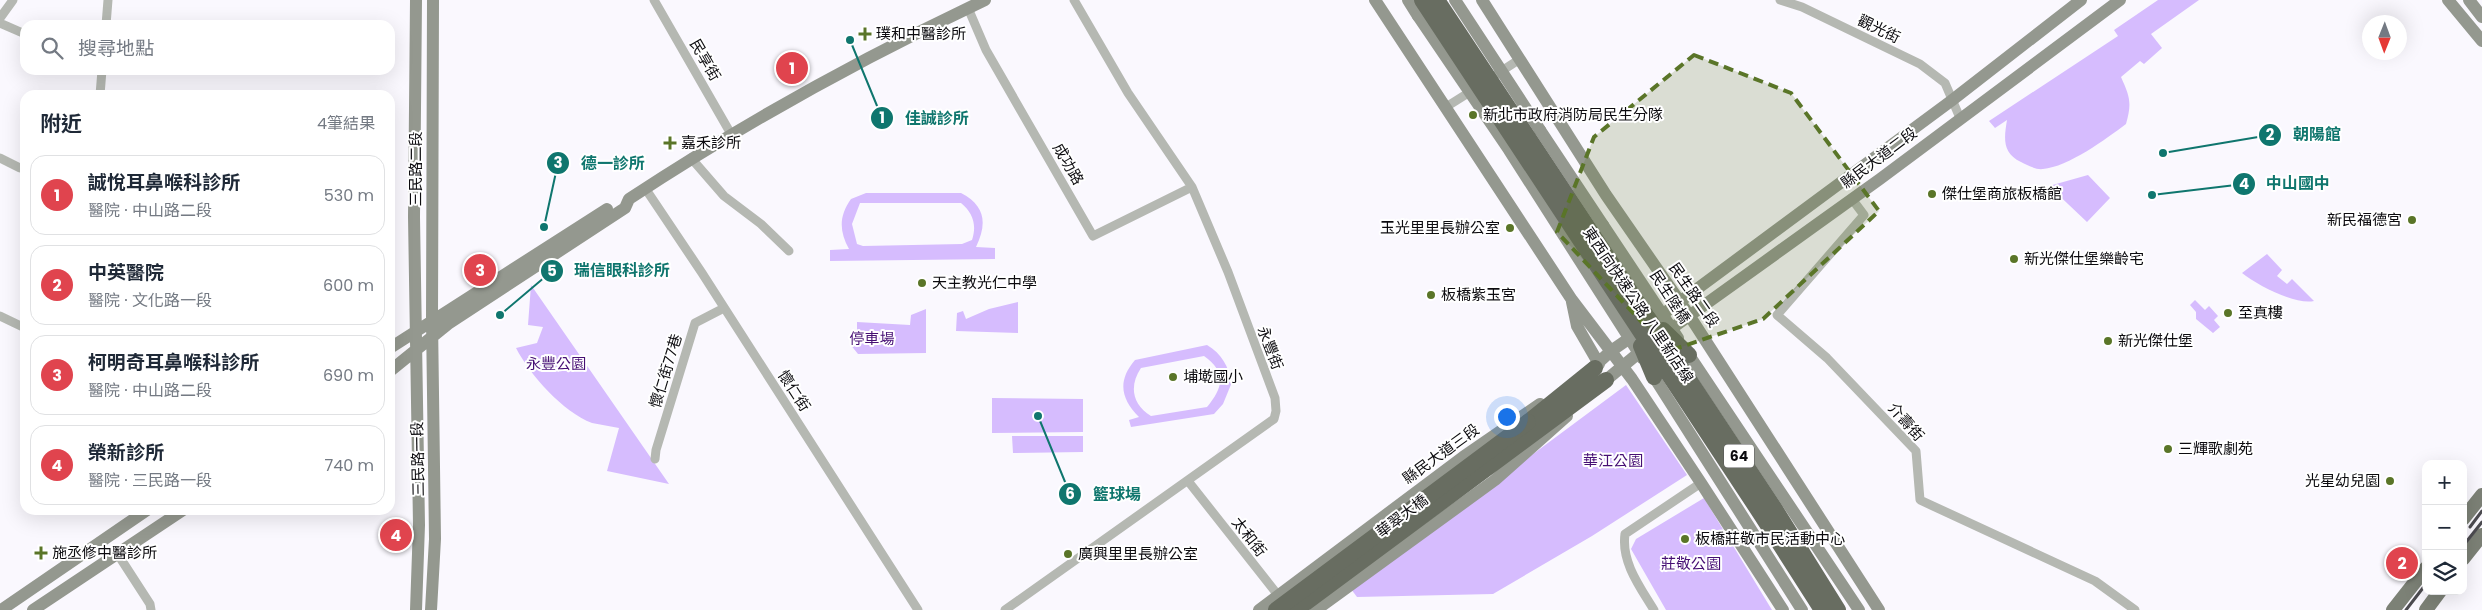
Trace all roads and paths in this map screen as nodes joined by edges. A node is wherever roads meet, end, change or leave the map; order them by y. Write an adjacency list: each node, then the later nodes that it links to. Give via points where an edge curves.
1 (13, 0): 21 (street)
2 (108, 0): 22 (street)
3 (416, 0): 50 (main road, 三民路二段)
4 (433, 0): 47 (main road, 三民路二段)
5 (654, 0): 32 (street, 民享街)
6 (985, 0): 18 (main road)
7 (1074, 0): 36 (street, 永豐街, via 1128,93)
8 (1375, 0): 30 (main road)
9 (1408, 0): 19 (main road)
10 (1437, 0): 43 (highway, 東西向快速公路 八里新店線 / 64, bridge)
11 (1455, 0): 55 (main road, 民生陸橋, bridge)
12 (1482, 0): 26 (main road, 民生路二段)
13 (1780, 0): 29 (street, 觀光街, via 1920,64 1945,83)
14 (2081, 0): 29 (main road, 縣民大道二段)
15 (2120, 0): 31 (main road, 縣民大道二段)
16 (2448, 0): 25 (main road)
17 (2469, 0): 20 (main road)
18 (968, 8): 32 (main road, via 876,53); 36 (street, 成功路, via 986,50 1093,236)
19 (1420, 8): 43 (highway, 東西向快速公路 八里新店線 / 64, bridge); 59 (main road, bridge)
20 (2482, 17)
21 (0, 18)
22 (106, 20)
23 (0, 23): 24 (street)
24 (20, 32)
25 (2482, 41)
26 (1520, 59): 30 (street); 42 (main road, 民生路二段, via 1611,202)
27 (102, 75): 28 (street)
28 (100, 90)
29 (1950, 101): 31 (street, 觀光街); 42 (main road, 縣民大道二段)
30 (1446, 108): 41 (main road)
31 (1960, 118): 39 (main road, 縣民大道二段)
32 (732, 134): 34 (main road)
33 (0, 158): 35 (street)
34 (691, 158): 37 (main road); 40 (street, via 724,196 761,224)
35 (20, 168)
36 (1192, 187): 63 (street, 永豐街, via 1228,272 1275,398 1276,412 1274,419)
37 (645, 188): 38 (main road); 44 (street, 懷仁街)
38 (628, 199): 47 (main road, via 620,201); 51 (main road, via 625,208)
39 (1852, 199): 45 (main road, 縣民大道二段); 93 (street, 介壽街, via 1864,216 1777,315 1827,358 1916,451 1920,500 2095,581)
40 (789, 251)
41 (1572, 300): 54 (main road); 56 (main road, via 1577,326)
42 (1679, 300): 45 (main road, 民生路二段); 49 (main road, 縣民大道二段)
43 (1630, 304): 55 (highway, bridge); 59 (highway, bridge); 89 (highway, 東西向快速公路 八里新店線 / 64, bridge); 90 (highway, 東西向快速公路 八里新店線 / 64, bridge, via 1775,509)
44 (724, 308): 62 (street, 懷仁街77巷, via 695,323); 80 (street, 懷仁街)
45 (1690, 315): 58 (main road, 縣民大道二段); 92 (main road, 民生路二段)
46 (0, 316): 48 (street)
47 (432, 320): 50 (main road); 51 (main road, 三民路二段)
48 (20, 326)
49 (1646, 327): 54 (main road, 縣民大道三段)
50 (415, 330): 52 (main road); 53 (main road, 三民路一段)
51 (432, 337): 53 (main road); 79 (main road, 三民路一段, via 435,539)
52 (395, 344)
53 (416, 350): 57 (main road); 78 (main road, 三民路一段, via 419,525)
54 (1611, 351): 56 (main road, 縣民大道三段); 58 (main road)
55 (1689, 355): 91 (main road, 民生陸橋)
56 (1597, 366): 61 (highway); 74 (main road, 縣民大道三段, via 1463,457)
57 (395, 367)
58 (1622, 367): 60 (main road); 64 (main road)
59 (1654, 377): 88 (main road)
60 (1606, 380): 61 (highway); 85 (main road, via 1495,480)
61 (1531, 427): 74 (highway, 華翠大橋, bridge); 84 (highway, 華翠大橋)
62 (655, 459)
63 (1188, 481): 74 (street, 太和街); 81 (street, 永豐街)
64 (1702, 483): 86 (street, via 1625,534 1623,548 1626,560); 87 (main road)
65 (2482, 495): 66 (main road)
66 (2467, 514)
67 (140, 515): 75 (main road)
68 (174, 515): 70 (main road)
69 (2482, 535): 71 (main road)
70 (117, 553): 76 (main road); 77 (street, via 150,604)
71 (2467, 554)
72 (2422, 573): 94 (main road)
73 (2437, 595): 95 (main road)
74 (1277, 603): 82 (main road, 縣民大道三段); 83 (street, 太和街)
75 (1, 610)
76 (34, 610)
77 (150, 610)
78 (416, 610)
79 (431, 610)
80 (918, 610)
81 (1005, 610)
82 (1259, 610)
83 (1289, 610)
84 (1296, 610)
85 (1316, 610)
86 (1654, 610)
87 (1783, 610)
88 (1802, 610)
89 (1822, 610)
90 (1838, 610)
91 (1859, 610)
92 (1879, 610)
93 (2134, 610)
94 (2394, 610)
95 (2426, 610)

